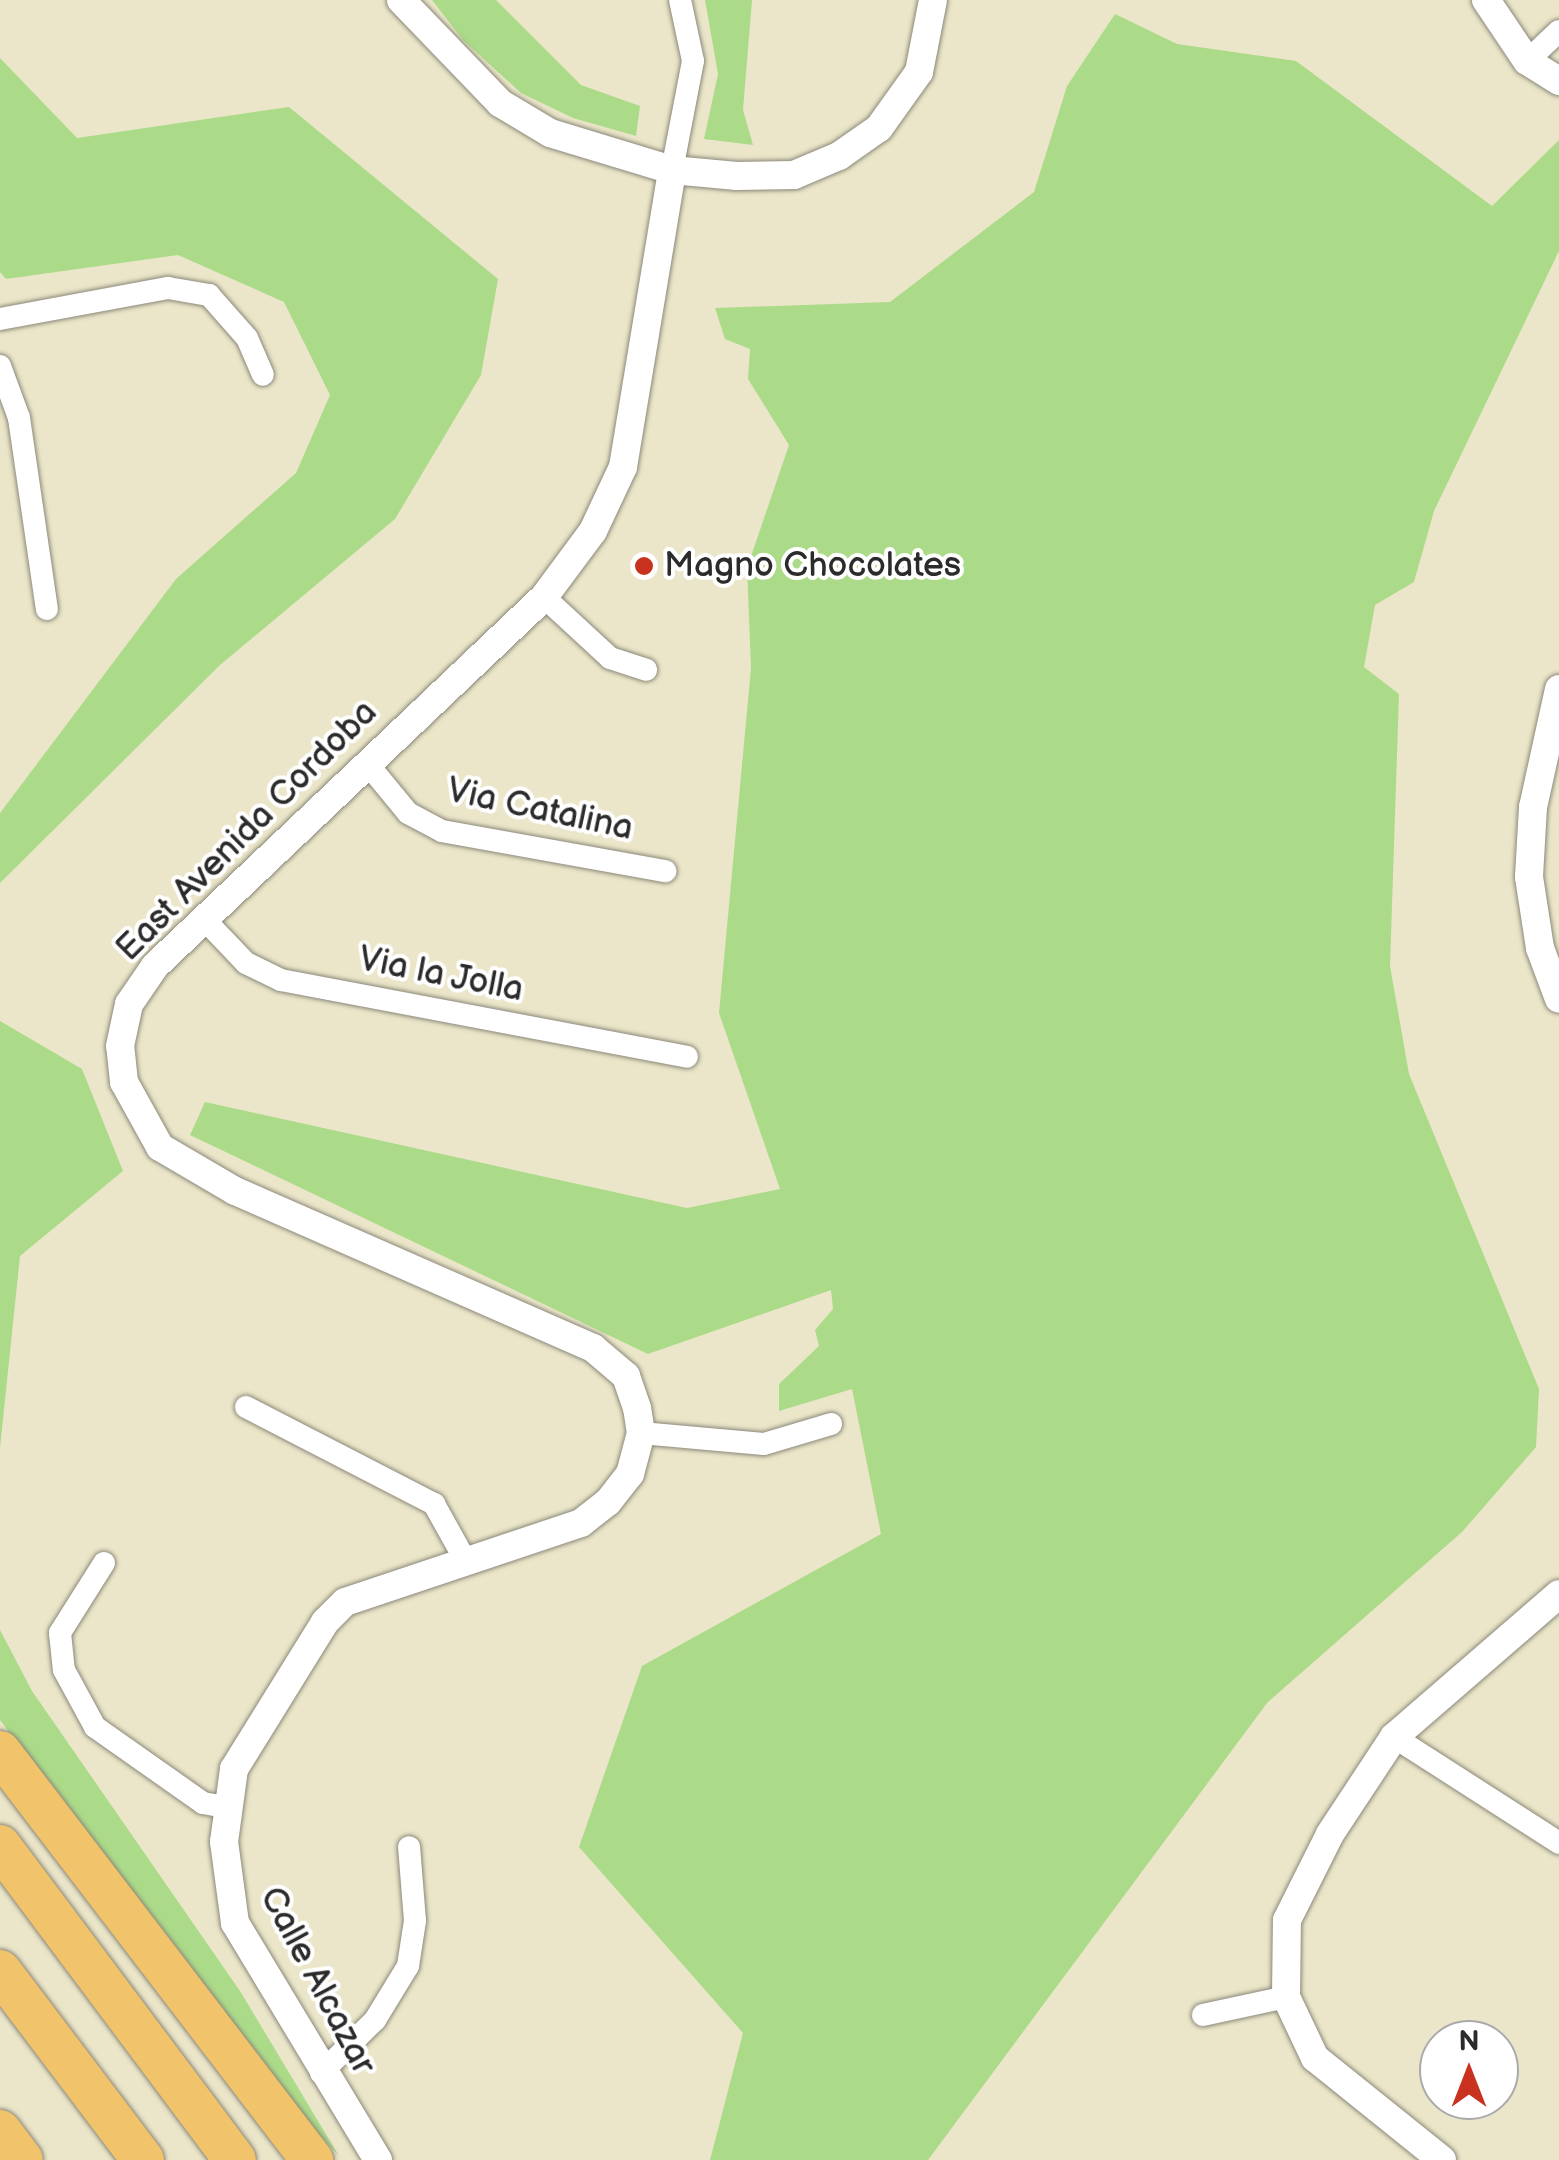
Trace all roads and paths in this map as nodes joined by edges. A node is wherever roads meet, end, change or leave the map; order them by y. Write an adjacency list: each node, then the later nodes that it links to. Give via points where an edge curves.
1 (401, 0): 8 (street, via 500,103 550,133)
2 (680, 0): 8 (street, East Avenida Cordoba, via 693,61)
3 (933, 0): 8 (street, via 919,72 879,128 840,156 794,175)
4 (1486, 0): 6 (street)
5 (1559, 31): 6 (street)
6 (1528, 61): 7 (street)
7 (1559, 81)
8 (672, 170): 12 (street, East Avenida Cordoba, via 623,467 592,531)
9 (0, 319): 11 (street, via 168,288 209,295 248,338)
10 (0, 366): 13 (street, via 18,418)
11 (263, 374)
12 (544, 597): 14 (street, via 610,658); 16 (street, East Avenida Cordoba)
13 (47, 609)
14 (646, 670)
15 (1559, 689): 19 (street, via 1532,807 1530,877 1540,948)
16 (366, 762): 17 (street, Via Catalina, via 408,813 442,830); 18 (street, East Avenida Cordoba)
17 (664, 871)
18 (204, 918): 20 (street, Via la Jolla, via 246,963 281,980); 23 (street, East Avenida Cordoba, via 155,966 130,1004 120,1046 124,1082 160,1147 235,1191 593,1348 626,1376)
19 (1559, 999)
20 (688, 1057)
21 (246, 1407): 24 (street, via 434,1504)
22 (831, 1424): 23 (street, via 764,1444)
23 (641, 1433): 24 (street, via 630,1474 581,1523)
24 (464, 1558): 29 (street, via 370,1589 325,1622 234,1769)
25 (104, 1563): 29 (street, via 60,1632 64,1670 94,1727 204,1804)
26 (1559, 1594): 27 (street)
27 (1394, 1737): 30 (street); 34 (street, via 1302,1884 1287,1920)
28 (0, 1752): 41 (highway)
29 (224, 1807): 36 (street, Calle Alcazar, via 227,1897 236,1922)
30 (1559, 1842)
31 (0, 1846): 40 (highway)
32 (410, 1847): 36 (street, via 415,1920 408,1966 375,2020)
33 (0, 1971): 39 (highway)
34 (1286, 1996): 35 (street); 43 (street, via 1314,2058)
35 (1204, 2014)
36 (321, 2073): 42 (street, Calle Alcazar)
37 (0, 2131): 38 (highway)
38 (22, 2160)
39 (143, 2160)
40 (235, 2160)
41 (312, 2160)
42 (378, 2160)
43 (1442, 2160)

